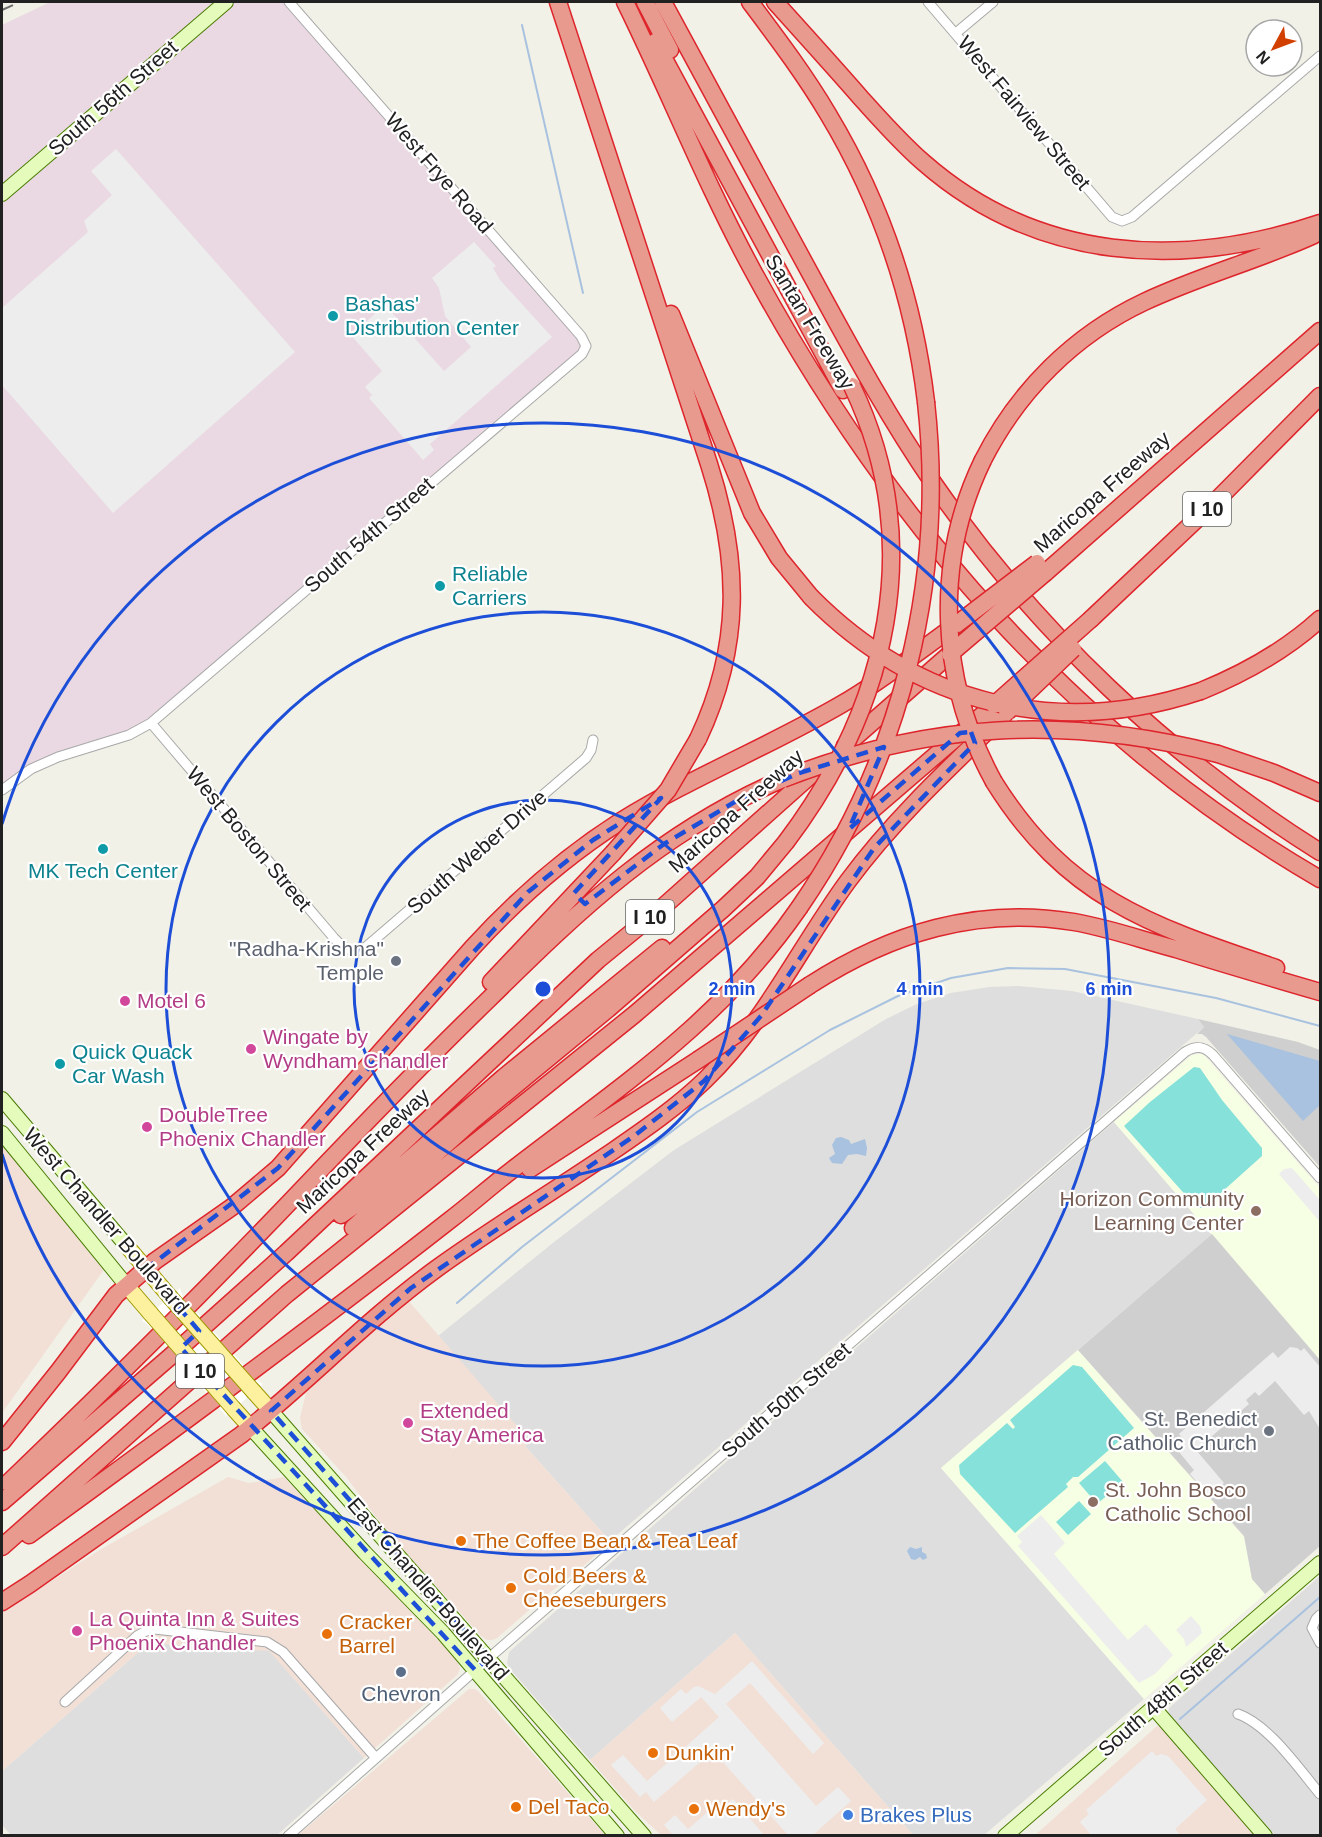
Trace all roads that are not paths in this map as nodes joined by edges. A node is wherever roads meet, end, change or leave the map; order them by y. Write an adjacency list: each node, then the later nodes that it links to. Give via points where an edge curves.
1 (226, 2): 14 (main road, South 56th Street)
2 (290, 2): 19 (street, West Frye Road)
3 (558, 2): 15 (highway)
4 (625, 2): 30 (highway, Santan Freeway, via 734,235 804,360 897,497 944,558 1009,632 1158,768 1235,825)
5 (634, 2): 20 (highway)
6 (645, 2): 20 (highway)
7 (663, 2): 29 (highway, Santan Freeway, via 889,415 971,534 1045,622 1104,683 1236,795)
8 (750, 2): 38 (highway, bridge, via 824,108 868,190 889,244 916,341 931,470 929,544 921,614 908,672 862,799 836,850 765,953 686,1035)
9 (775, 2): 16 (highway, via 911,152 962,192 1024,225 1088,244 1158,252 1244,244)
10 (928, 2): 12 (street, West Fairview Street)
11 (993, 2): 12 (street)
12 (956, 33): 13 (street, West Fairview Street, via 1112,217 1122,221 1132,217)
13 (1320, 57)
14 (2, 194)
15 (630, 219): 23 (highway, bridge, via 752,513 779,558 811,597 846,630 889,660 926,680 983,700 1025,709 1081,713 1139,707 1201,691 1258,664); 35 (highway, bridge, via 713,477 729,546 732,603 728,646 714,701 698,740 659,801 404,1074)
16 (1320, 223)
17 (1320, 232): 32 (highway, bridge, via 1154,297 1101,326 1062,356 1030,388 1003,424 963,508 949,586 948,627 963,711 979,753 1015,813 1043,847 1075,876 1150,922)
18 (1320, 331): 22 (highway, Maricopa Freeway / I 10, via 1143,486)
19 (586, 346): 25 (street, South 54th Street, via 582,354)
20 (848, 388): 40 (highway, bridge, via 879,504 883,561 879,608 865,671 841,734 807,796 745,875 706,912 495,1084 365,1198); 43 (highway, bridge, via 870,428 883,473 890,520 890,597 873,678 837,764 813,804 757,877 723,909 485,1110 364,1217)
21 (1320, 396): 24 (highway, I 10, bridge, via 1094,622)
22 (1041, 568): 40 (highway, Maricopa Freeway / I 10, bridge, via 951,654 598,960); 41 (highway, bridge, via 844,703 642,809 561,864 487,933 278,1168 232,1207)
23 (1320, 619)
24 (999, 710): 43 (highway, I 10, via 618,1028); 46 (highway, via 874,848 832,904 761,1016 704,1082 648,1127 411,1288)
25 (151, 723): 27 (street, South 54th Street, via 129,735 31,769); 31 (street, West Boston Street, via 341,947)
26 (593, 740): 31 (street, South Weber Drive, via 586,758 366,947)
27 (2, 790)
28 (1320, 793): 35 (highway, bridge, via 1274,772 1218,754 1115,733 1010,729 954,734 846,757 738,800 664,844 622,875 520,968)
29 (1320, 852)
30 (1320, 879)
31 (350, 951)
32 (1320, 983)
33 (1320, 992): 38 (highway, bridge, via 1103,928 1061,920 1019,917 963,922 907,936 856,958 810,986)
34 (2, 1099): 39 (main road, West Chandler Boulevard)
35 (368, 1119): 49 (highway, via 188,1308)
36 (2, 1133): 42 (main road, West Chandler Boulevard)
37 (1320, 1178): 56 (street, South 50th Street, via 1213,1055 1206,1048 1191,1048)
38 (450, 1220): 51 (highway, via 27,1537)
39 (126, 1245): 41 (main road, West Chandler Boulevard)
40 (286, 1253): 50 (highway, Maricopa Freeway / I 10)
41 (146, 1269): 42 (highway); 44 (main road, West Chandler Boulevard, bridge)
42 (127, 1286): 45 (main road, West Chandler Boulevard, bridge); 48 (highway)
43 (287, 1294): 51 (highway, I 10)
44 (210, 1343): 46 (main road, East Chandler Boulevard, bridge)
45 (192, 1360): 47 (main road, East Chandler Boulevard, bridge)
46 (271, 1411): 47 (highway); 56 (main road, East Chandler Boulevard)
47 (251, 1428): 53 (highway); 57 (main road, East Chandler Boulevard)
48 (2, 1442)
49 (2, 1489)
50 (2, 1502)
51 (2, 1546)
52 (1320, 1563): 59 (main road, South 48th Street)
53 (2, 1602)
54 (1320, 1616): 55 (street, via 1312,1628)
55 (1320, 1643)
56 (489, 1658): 57 (street, South 50th Street); 65 (main road, East Chandler Boulevard)
57 (475, 1670): 61 (street, South 50th Street); 64 (main road, East Chandler Boulevard)
58 (65, 1702): 61 (street, via 146,1631 267,1642 283,1652)
59 (1153, 1707): 66 (main road, South 48th Street); 67 (main road)
60 (1238, 1714): 62 (street, via 1263,1729)
61 (376, 1758): 63 (street, South 50th Street)
62 (1320, 1794)
63 (288, 1836)
64 (617, 1836)
65 (645, 1836)
66 (1005, 1836)
67 (1265, 1836)

